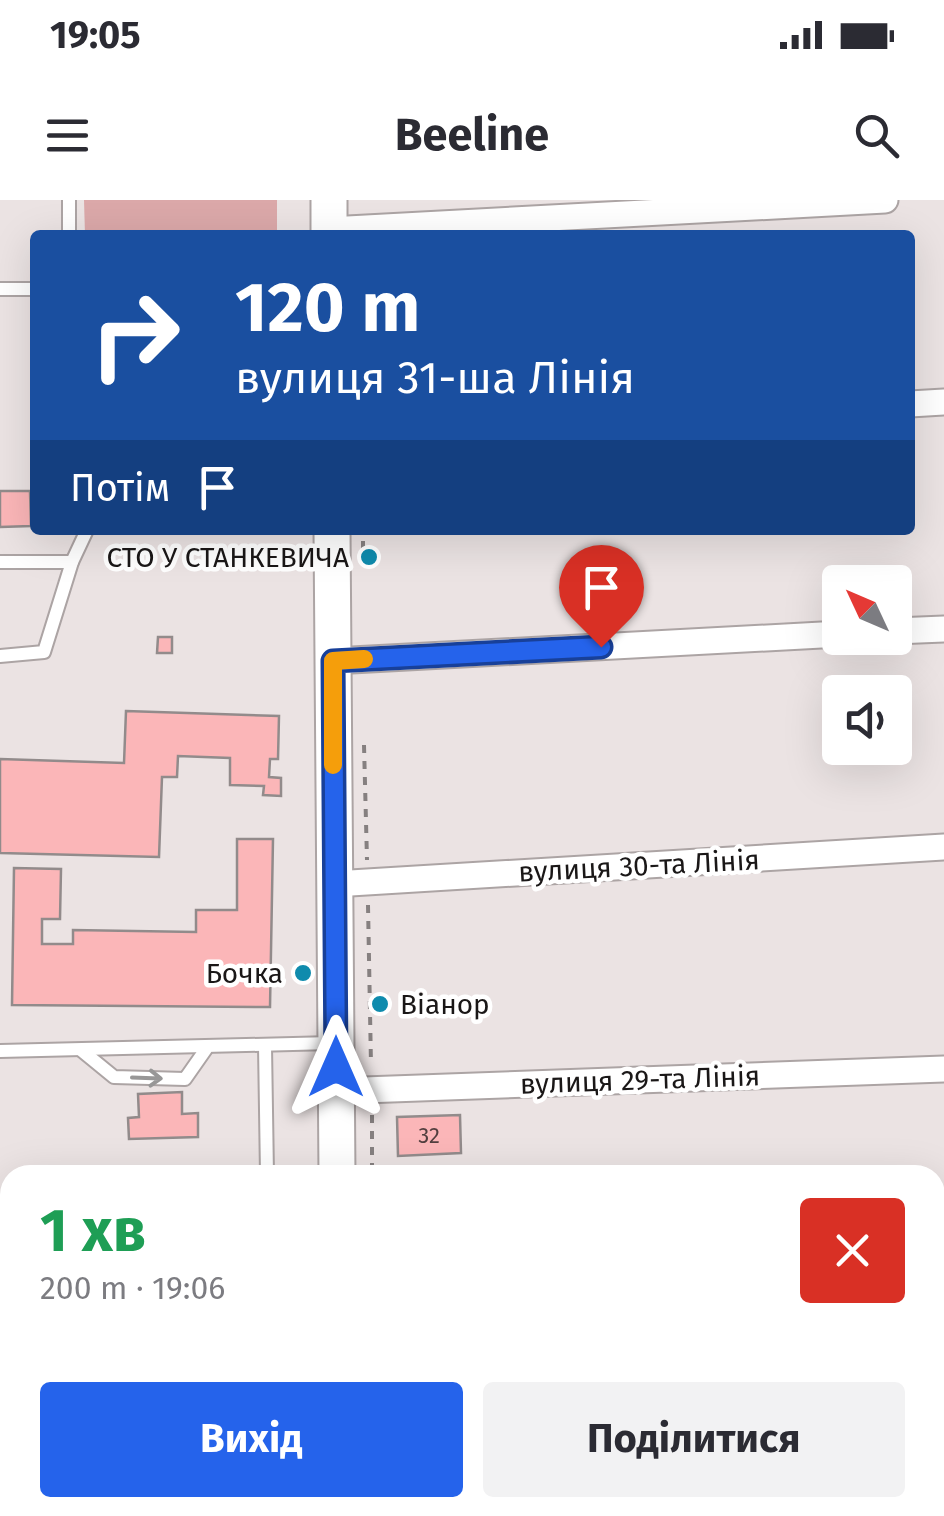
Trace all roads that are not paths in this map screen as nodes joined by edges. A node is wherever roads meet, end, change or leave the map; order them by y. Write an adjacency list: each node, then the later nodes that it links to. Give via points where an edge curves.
1 (68, 200): 4 (lane)
2 (885, 200): 3 (street)
3 (329, 222)
4 (69, 230)
5 (0, 289): 6 (lane)
6 (30, 289)
7 (944, 402): 8 (street)
8 (915, 404)
9 (85, 535): 12 (lane)
10 (332, 535): 17 (main road)
11 (0, 562): 12 (lane)
12 (72, 562): 16 (lane, via 44,652)
13 (944, 629): 14 (street)
14 (912, 630)
15 (822, 635): 17 (street)
16 (0, 656)
17 (333, 661): 19 (main road)
18 (944, 848): 19 (street, вулиця 30-та Лінія)
19 (351, 883): 20 (main road)
20 (336, 1043): 21 (lane); 26 (main road)
21 (265, 1046): 22 (lane); 27 (lane)
22 (206, 1049): 23 (lane); 23 (lane, one-way to 22, via 114,1077 184,1079)
23 (81, 1050): 24 (lane)
24 (0, 1051)
25 (944, 1069): 26 (street, вулиця 29-та Лінія)
26 (336, 1090): 28 (main road)
27 (266, 1165)
28 (337, 1165)

